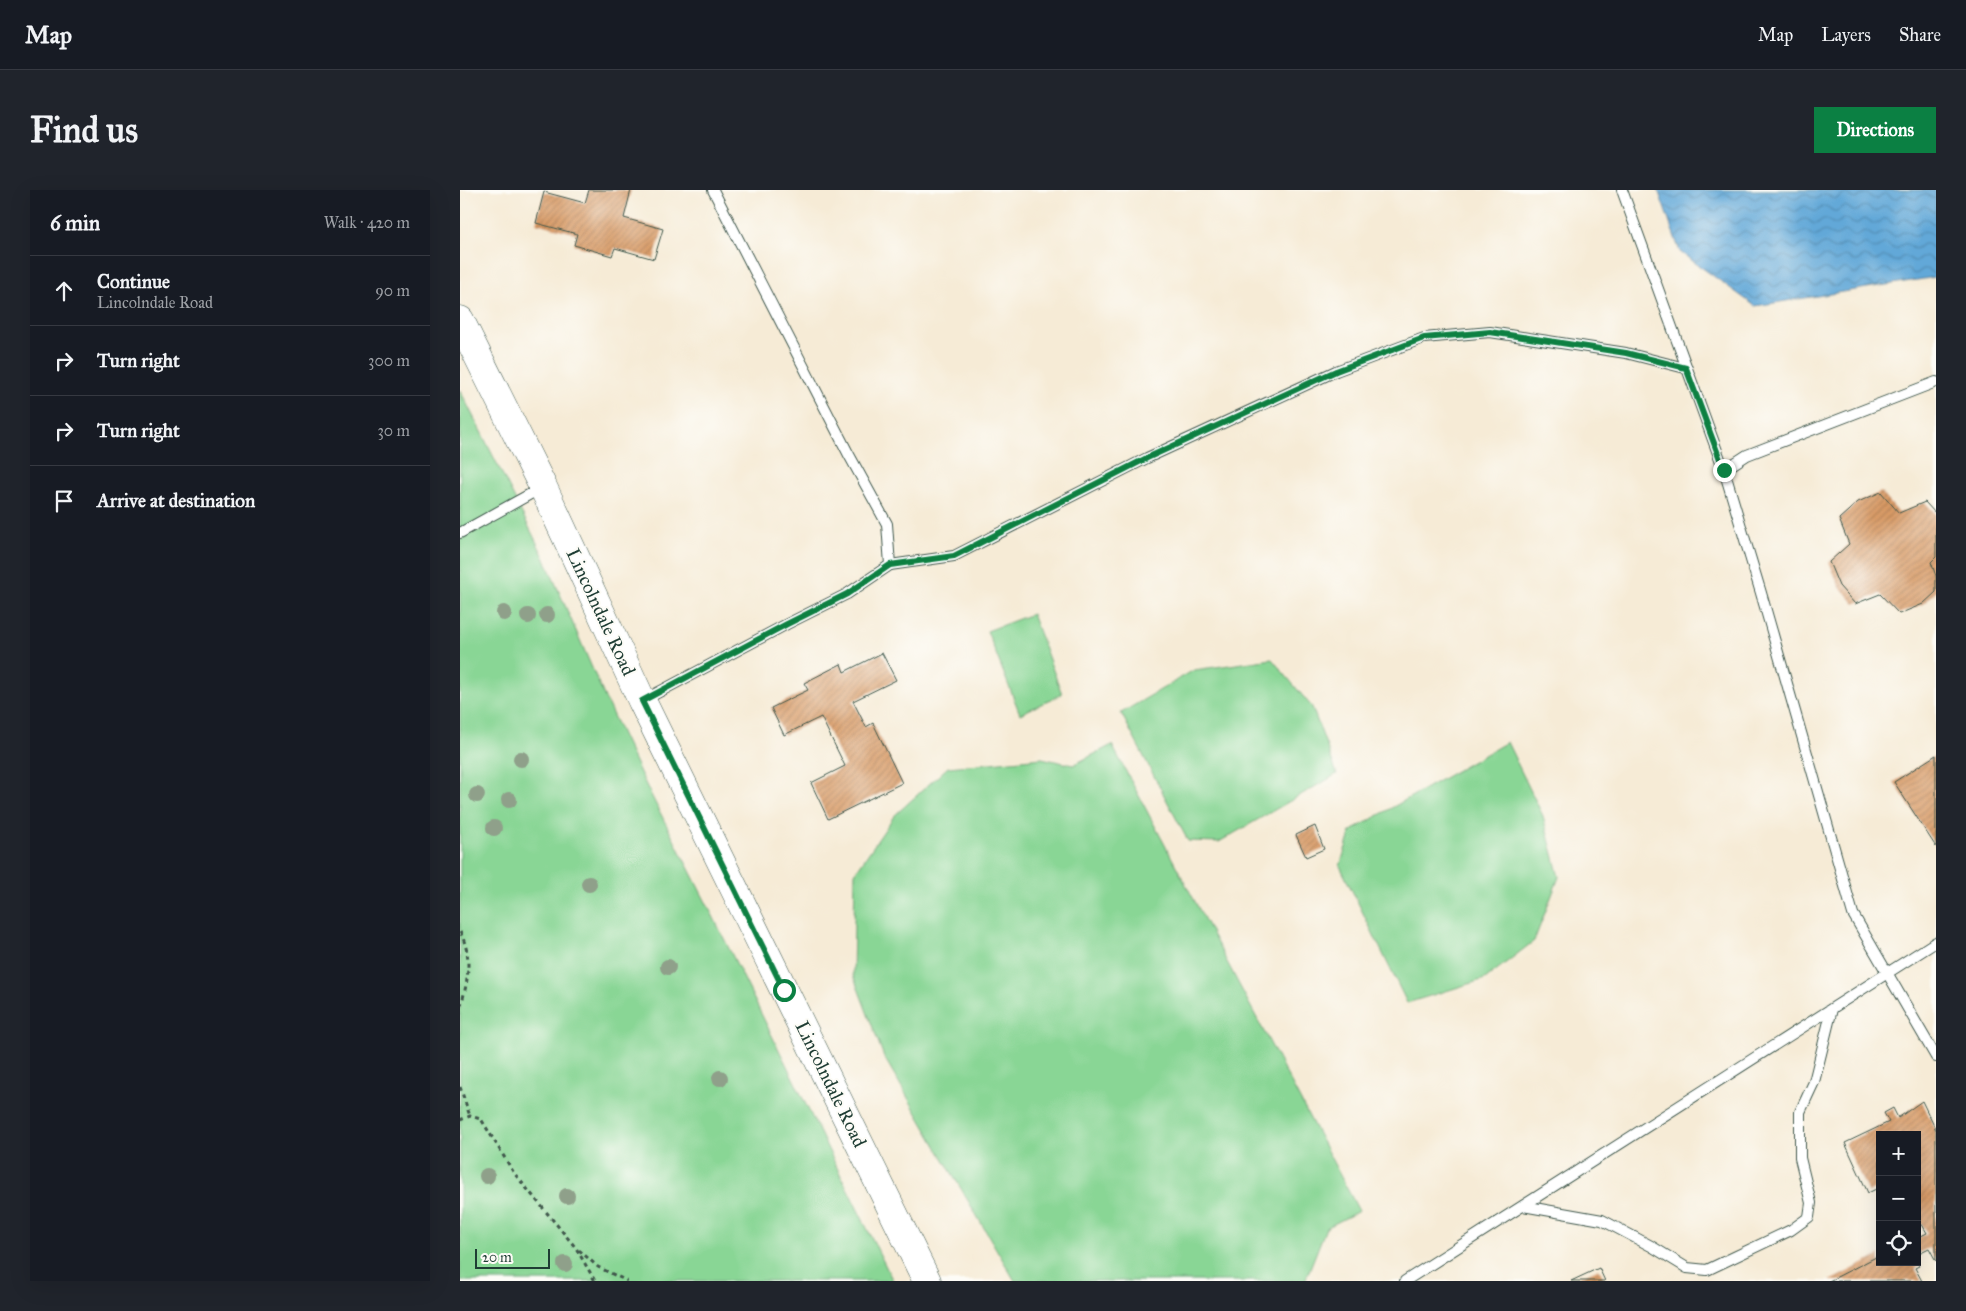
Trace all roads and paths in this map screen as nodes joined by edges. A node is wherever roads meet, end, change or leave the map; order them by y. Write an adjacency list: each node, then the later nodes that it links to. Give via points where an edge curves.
1 (713, 190): 9 (lane, via 887,524)
2 (1622, 190): 4 (lane)
3 (460, 320): 7 (main road, Lincolndale Road)
4 (1686, 368): 6 (lane); 9 (lane, via 1626,353 1490,332 1424,338 1336,371 1147,458 954,556)
5 (1936, 382): 6 (lane, via 1747,455)
6 (1724, 470): 13 (lane, via 1852,914)
7 (543, 487): 8 (lane); 10 (main road, Lincolndale Road)
8 (460, 533)
9 (890, 565): 10 (lane, via 847,594)
10 (642, 701): 24 (main road, Lincolndale Road)
11 (460, 932): 14 (path, via 468,961 468,984)
12 (1936, 942): 13 (lane)
13 (1887, 974): 15 (lane); 16 (lane)
14 (460, 1008)
15 (1832, 1009): 20 (lane); 20 (lane, via 1814,1082 1800,1112 1800,1158 1811,1203 1809,1217 1790,1230 1707,1270 1687,1268 1602,1220)
16 (1936, 1057)
17 (460, 1087): 18 (path)
18 (470, 1116): 19 (path); 21 (path, via 481,1119 514,1173)
19 (460, 1120)
20 (1522, 1206): 25 (lane)
21 (576, 1248): 22 (path); 23 (path, via 598,1267)
22 (595, 1281)
23 (627, 1281)
24 (927, 1281)
25 (1405, 1281)

